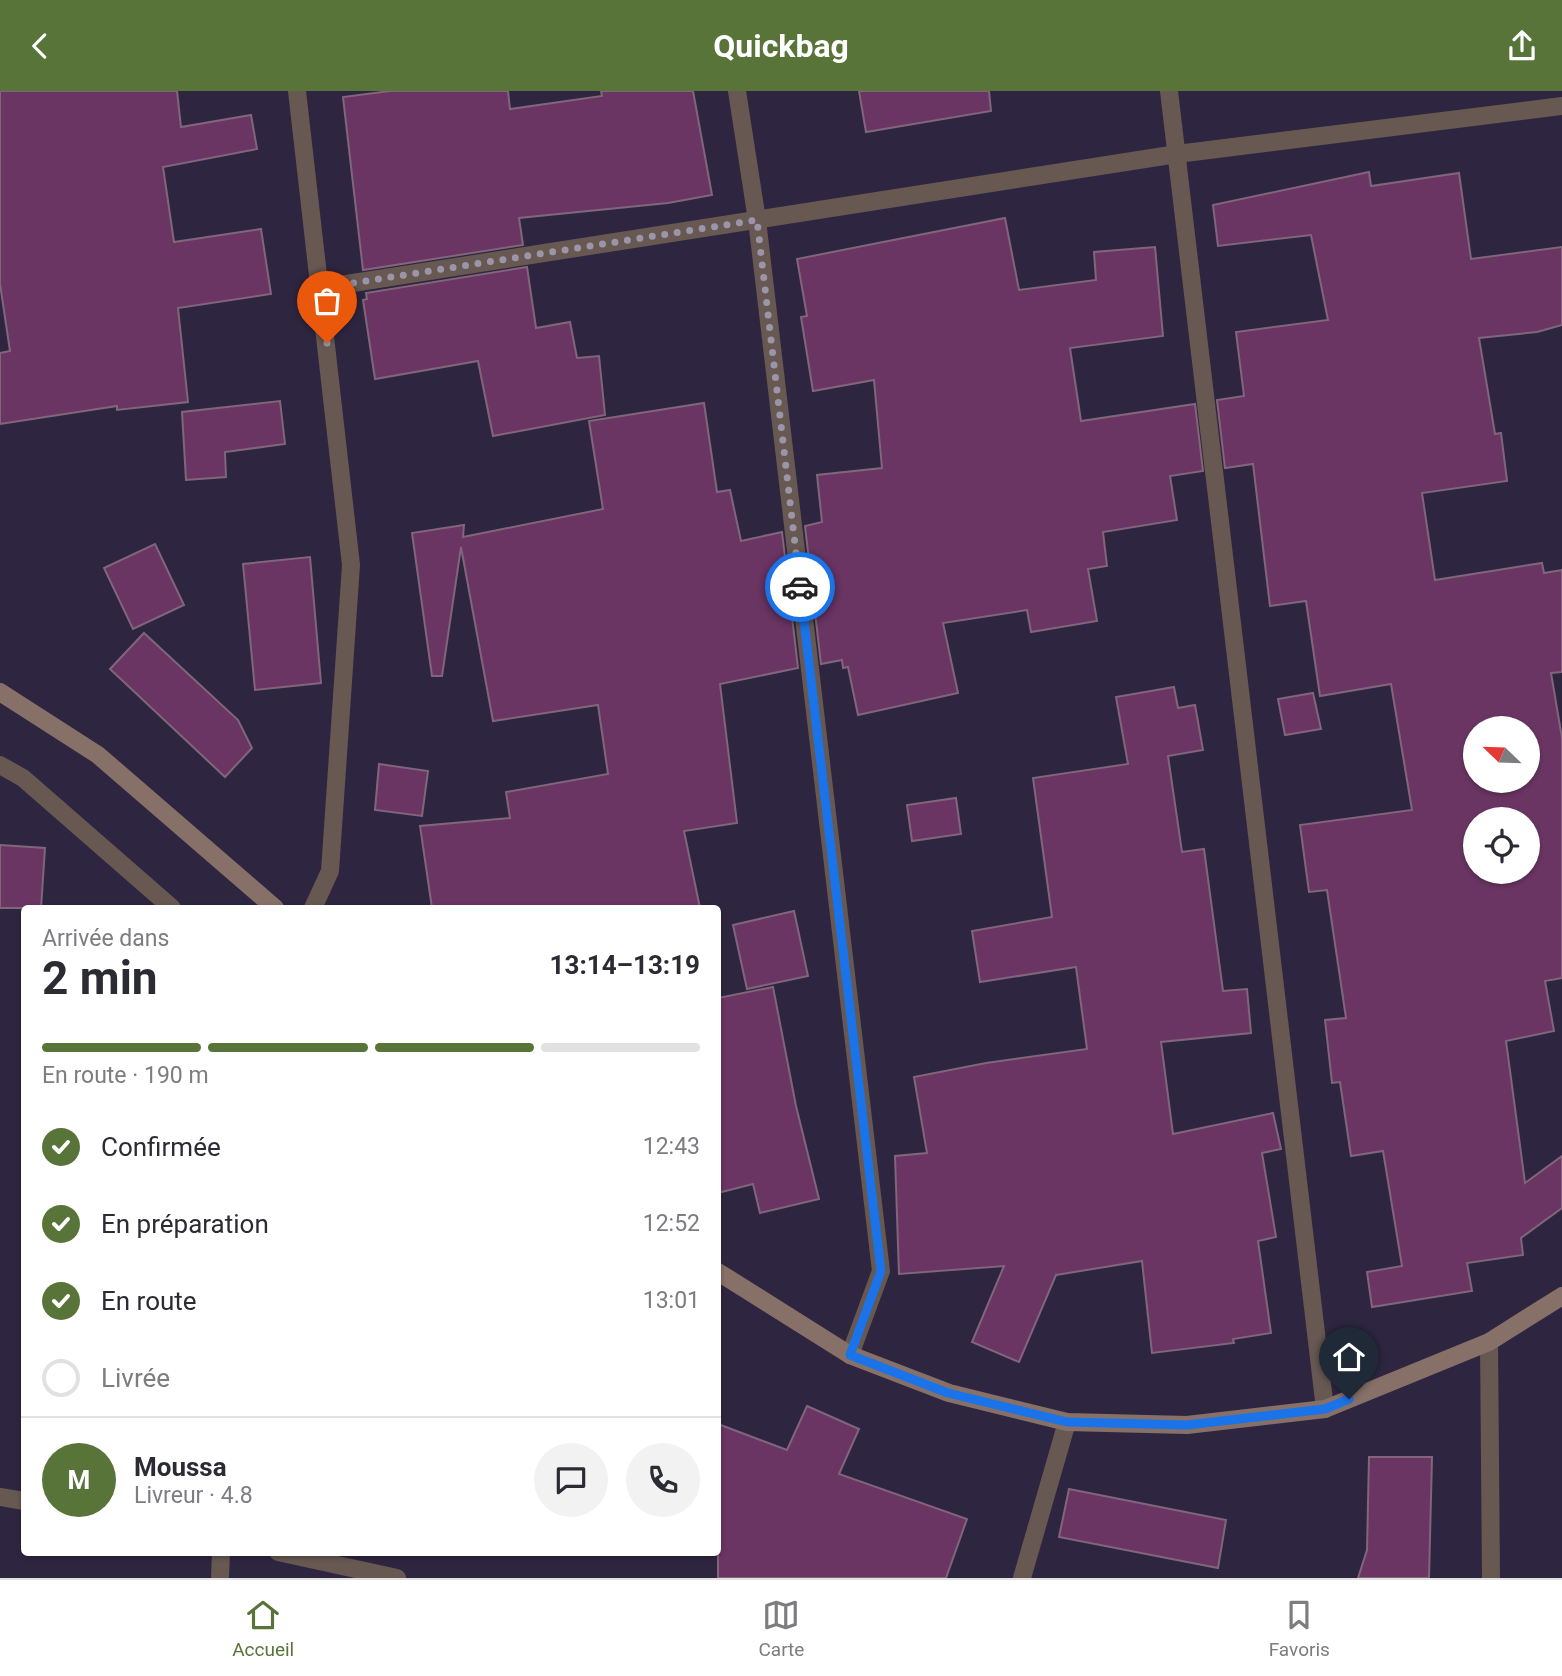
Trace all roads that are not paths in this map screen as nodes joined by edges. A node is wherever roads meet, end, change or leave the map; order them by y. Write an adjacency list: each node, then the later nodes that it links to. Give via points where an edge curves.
1 (296, 91): 7 (street)
2 (737, 91): 6 (street)
3 (1168, 91): 5 (street)
4 (1562, 106): 5 (street)
5 (1177, 154): 6 (street); 17 (street)
6 (757, 220): 7 (street); 16 (street, via 881,1271)
7 (321, 288): 12 (street, via 351,565 330,871)
8 (0, 692): 11 (main road, via 98,755)
9 (0, 765): 10 (street, via 23,778)
10 (169, 905)
11 (272, 905)
12 (314, 905)
13 (721, 1274): 16 (main road)
14 (1562, 1296): 15 (main road)
15 (1489, 1342): 17 (main road); 26 (street)
16 (850, 1355): 18 (main road, via 948,1393)
17 (1325, 1409): 18 (main road, via 1187,1425)
18 (1067, 1422): 25 (street)
19 (0, 1497): 20 (street)
20 (21, 1500)
21 (221, 1556): 23 (street)
22 (296, 1556): 24 (street)
23 (220, 1578)
24 (397, 1578)
25 (1021, 1578)
26 (1491, 1578)

